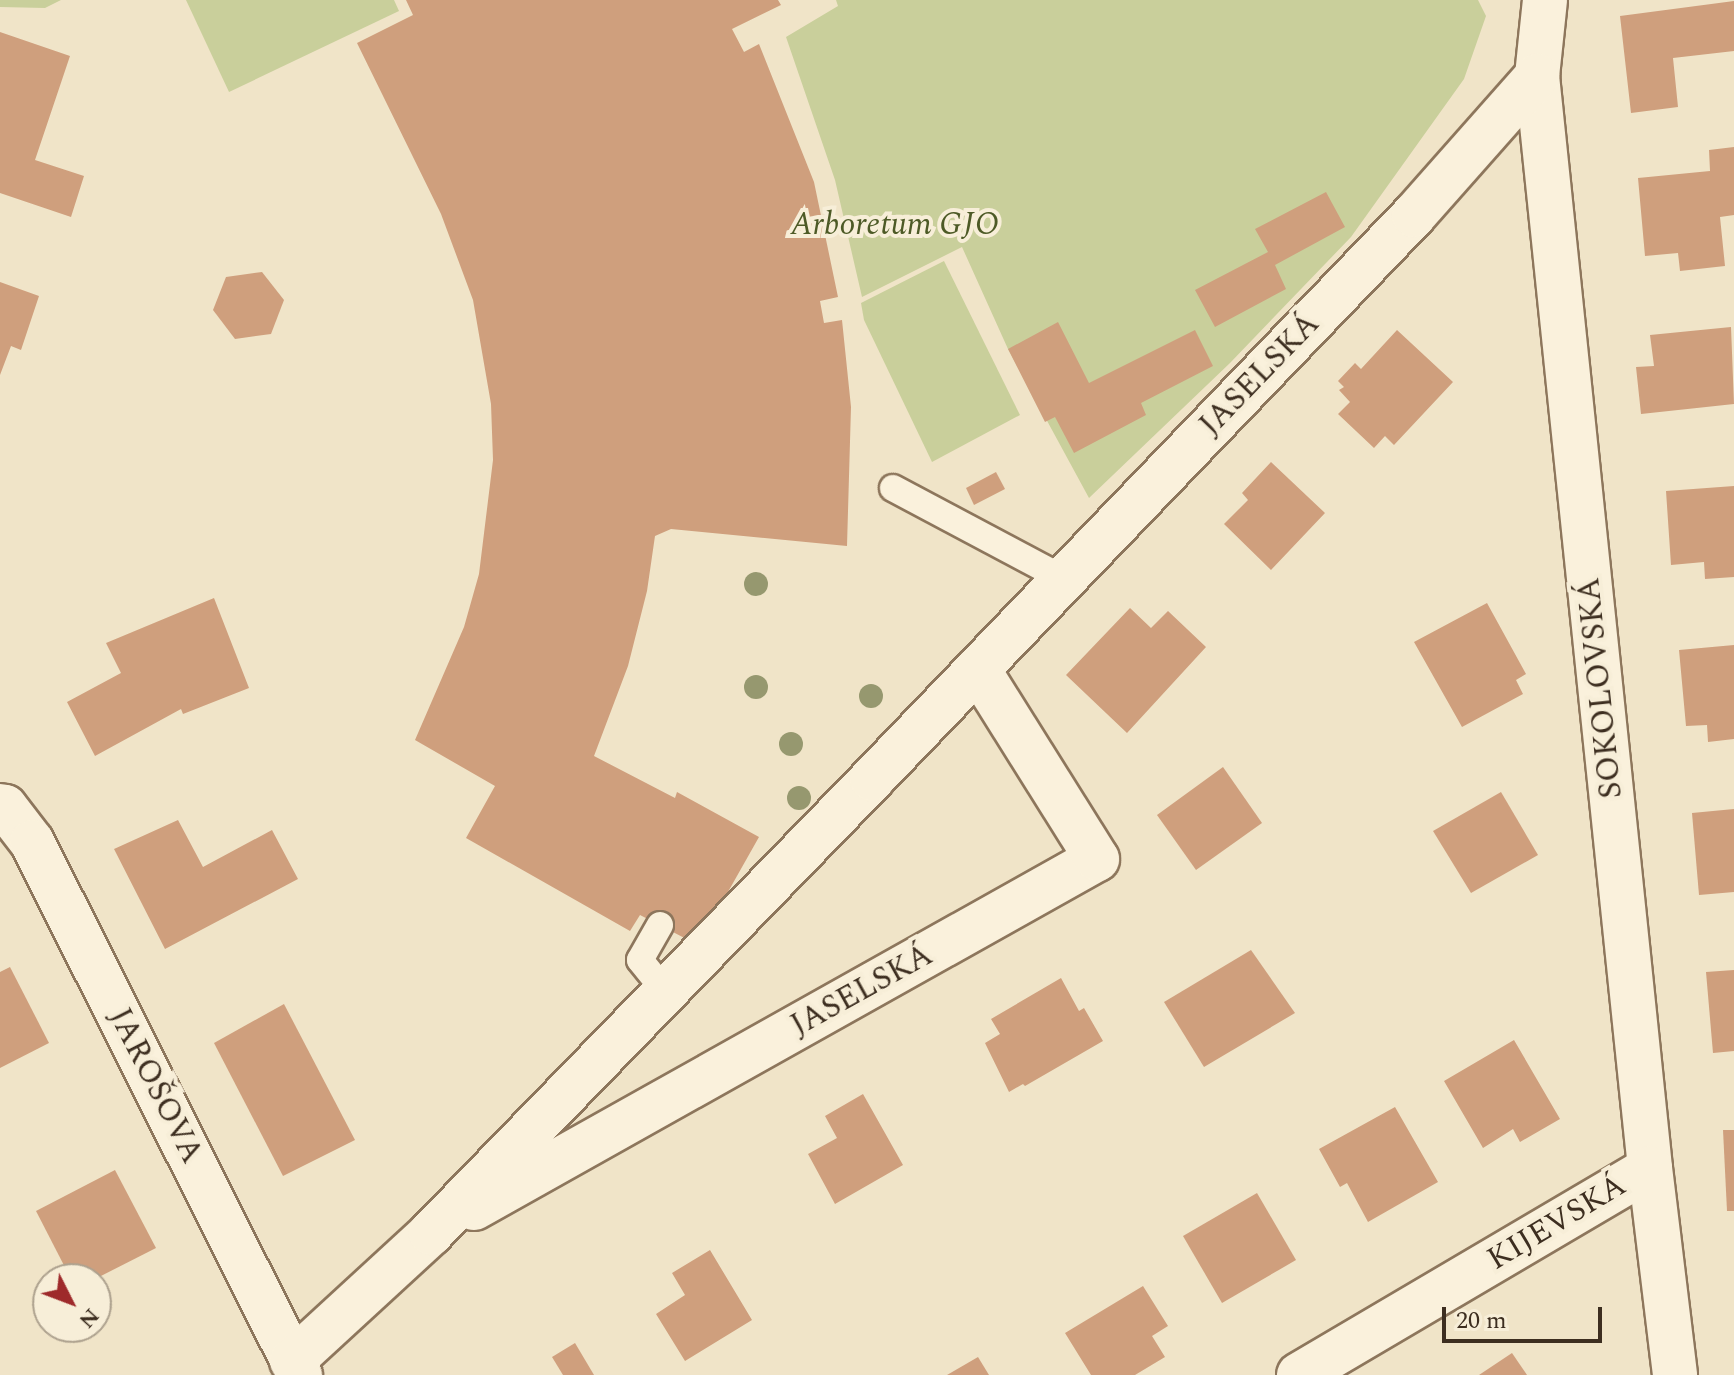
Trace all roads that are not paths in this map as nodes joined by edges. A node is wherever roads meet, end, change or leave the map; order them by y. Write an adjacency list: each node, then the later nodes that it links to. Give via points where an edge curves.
1 (1545, 0): 2 (street, SOKOLOVSKÁ)
2 (1537, 76): 4 (street, JASELSKÁ, via 1414,215); 9 (street, SOKOLOVSKÁ)
3 (893, 488): 4 (lane)
4 (1064, 579): 5 (street, JASELSKÁ)
5 (978, 669): 8 (street, JASELSKÁ); 10 (street, JASELSKÁ, via 1097,859)
6 (0, 806): 11 (street, JAROŠOVA, via 32,842)
7 (660, 925): 8 (lane, via 640,960)
8 (665, 991): 10 (street, JASELSKÁ, via 562,1080)
9 (1650, 1168): 12 (street, KIJEVSKÁ); 13 (street, SOKOLOVSKÁ)
10 (431, 1233): 11 (street, JASELSKÁ)
11 (296, 1368)
12 (1299, 1375)
13 (1675, 1375)

